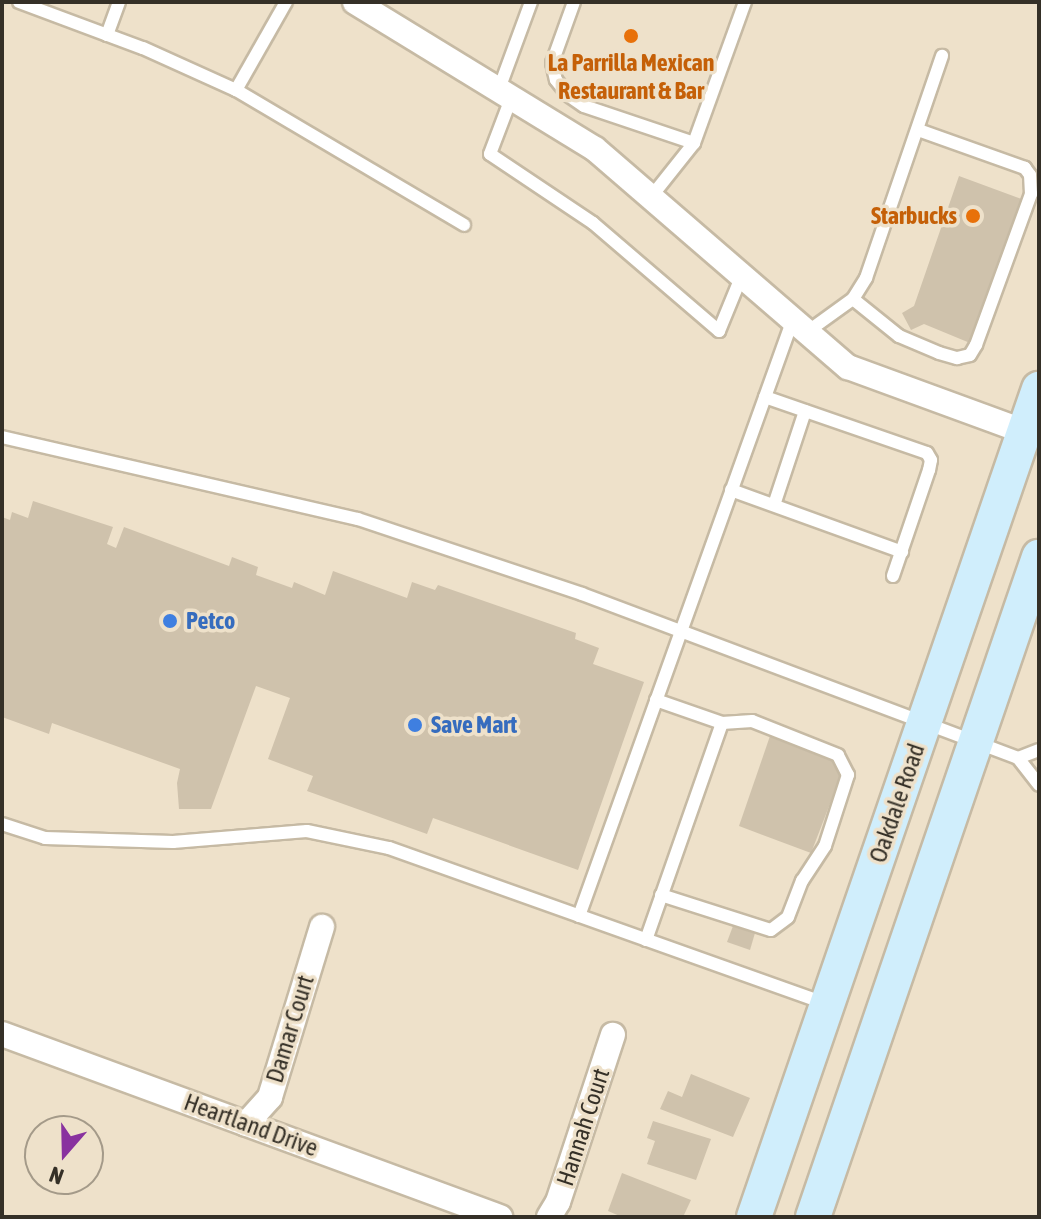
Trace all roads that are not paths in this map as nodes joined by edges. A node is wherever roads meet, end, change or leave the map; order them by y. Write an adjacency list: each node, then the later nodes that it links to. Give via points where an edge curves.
1 (19, 2): 8 (lane)
2 (119, 2): 8 (lane)
3 (286, 2): 10 (lane)
4 (355, 2): 11 (street)
5 (531, 2): 11 (lane)
6 (574, 2): 13 (lane, via 552,63 556,80 568,95 584,106)
7 (745, 2): 13 (lane)
8 (107, 35): 10 (lane)
9 (942, 56): 12 (lane)
10 (236, 90): 15 (lane)
11 (505, 92): 14 (street, via 595,149); 16 (lane, via 490,154 593,223 719,331)
12 (918, 130): 17 (lane, via 866,278); 17 (lane, via 1025,168 1030,175 1031,194 976,345 970,355 957,358 939,353 899,336)
13 (694, 143): 14 (lane)
14 (651, 197): 16 (street)
15 (464, 225)
16 (742, 275): 18 (street)
17 (853, 299): 18 (lane)
18 (800, 326): 20 (lane); 22 (street, via 848,367)
19 (1039, 389): 22 (main road, Oakdale Road)
20 (765, 397): 21 (lane); 24 (lane)
21 (805, 411): 25 (lane); 26 (lane, via 927,453 929,470)
22 (1023, 431): 31 (main road, Oakdale Road)
23 (2, 437): 29 (lane, via 358,519)
24 (731, 490): 25 (lane); 29 (lane)
25 (774, 505): 26 (lane)
26 (902, 552): 28 (lane)
27 (1039, 557): 33 (main road)
28 (893, 576)
29 (680, 631): 30 (lane); 31 (lane)
30 (656, 700): 32 (lane); 39 (lane)
31 (925, 722): 33 (lane); 42 (main road, Oakdale Road)
32 (722, 723): 38 (lane); 38 (lane, via 752,721 838,755 848,775 831,831 788,917 771,930)
33 (977, 741): 35 (lane); 49 (main road)
34 (1039, 750): 35 (lane)
35 (1018, 758): 36 (lane)
36 (1039, 785)
37 (2, 824): 39 (lane, via 45,838 173,842 307,831 389,848)
38 (661, 895): 41 (lane)
39 (579, 916): 41 (lane)
40 (322, 927): 45 (street, Damar Court, via 270,1097)
41 (646, 940): 42 (lane)
42 (827, 1004): 48 (main road, Oakdale Road)
43 (2, 1034): 45 (street, Heartland Drive)
44 (613, 1035): 47 (street, Hannah Court)
45 (246, 1124): 46 (street, Heartland Drive)
46 (500, 1217)
47 (549, 1217)
48 (754, 1217)
49 (813, 1217)

